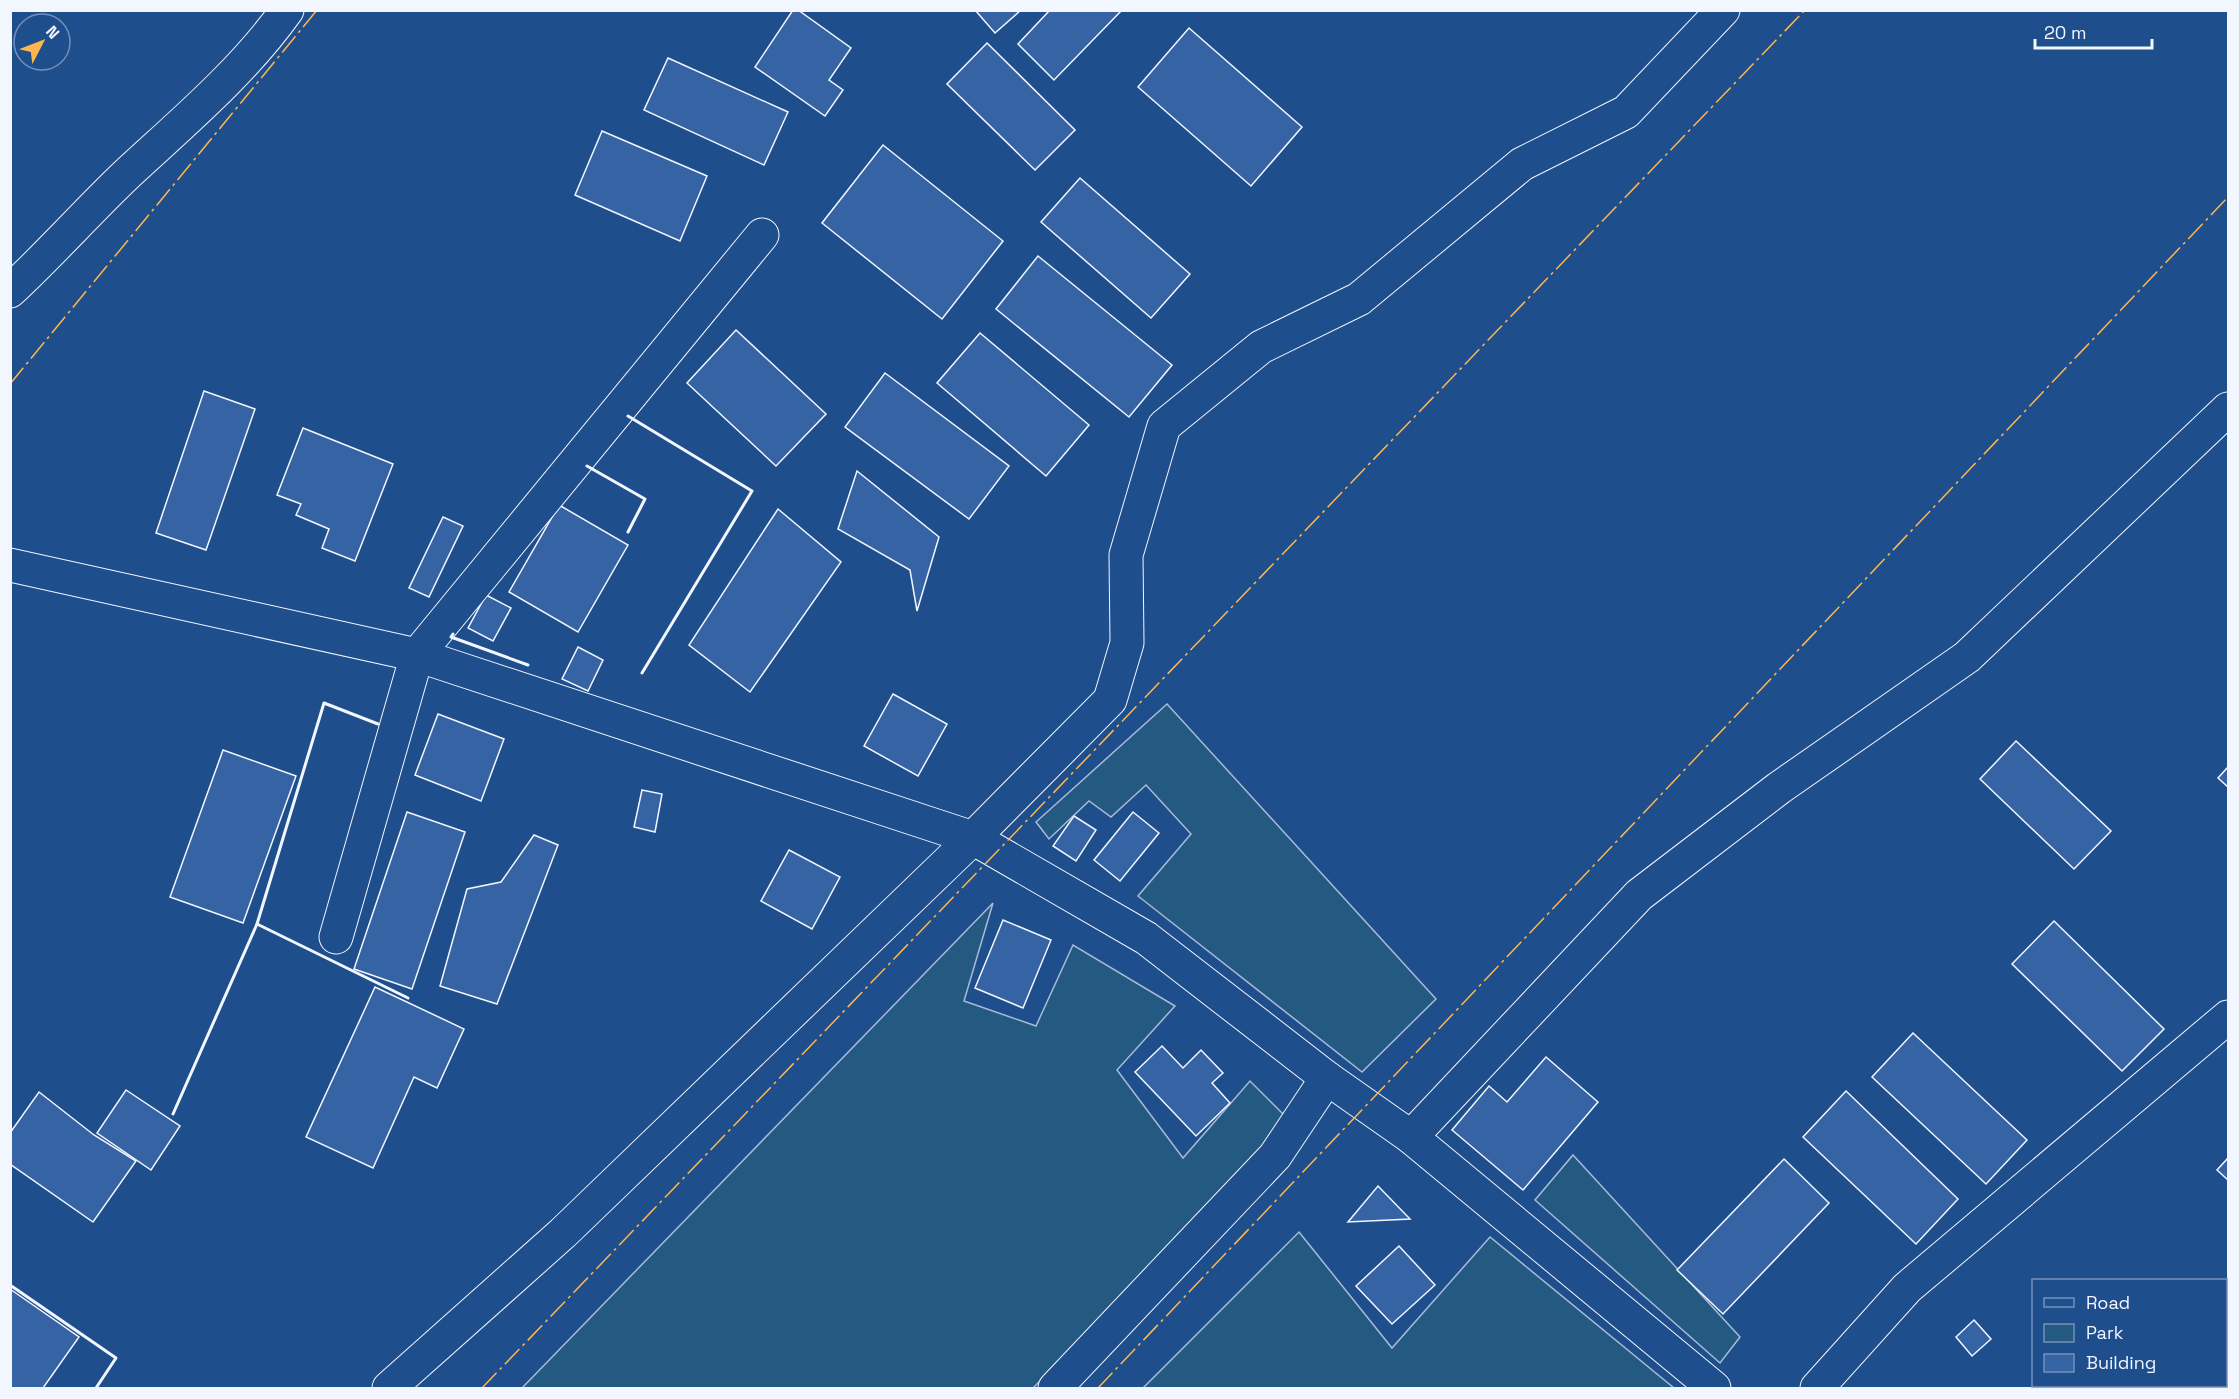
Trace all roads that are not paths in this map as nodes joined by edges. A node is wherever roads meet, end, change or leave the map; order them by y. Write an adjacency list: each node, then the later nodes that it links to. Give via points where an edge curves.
1 (287, 10): 4 (street, via 220,87)
2 (1723, 10): 8 (street, via 1626,112 1521,164 1359,299 1261,347 1164,426 1126,555 1127,643 1110,700)
3 (762, 235): 7 (street)
4 (10, 291)
5 (2229, 409): 12 (street, via 1967,657 1779,788 1639,895)
6 (10, 565): 7 (street)
7 (417, 655): 8 (street); 9 (street)
8 (973, 838): 11 (street, via 1146,938); 13 (street, via 563,1233)
9 (336, 937)
10 (2229, 1017): 16 (street, via 1907,1288)
11 (1327, 1078): 12 (street); 14 (street, via 1275,1156)
12 (1411, 1137): 15 (street)
13 (389, 1389)
14 (1055, 1389)
15 (1713, 1389)
16 (1816, 1389)

